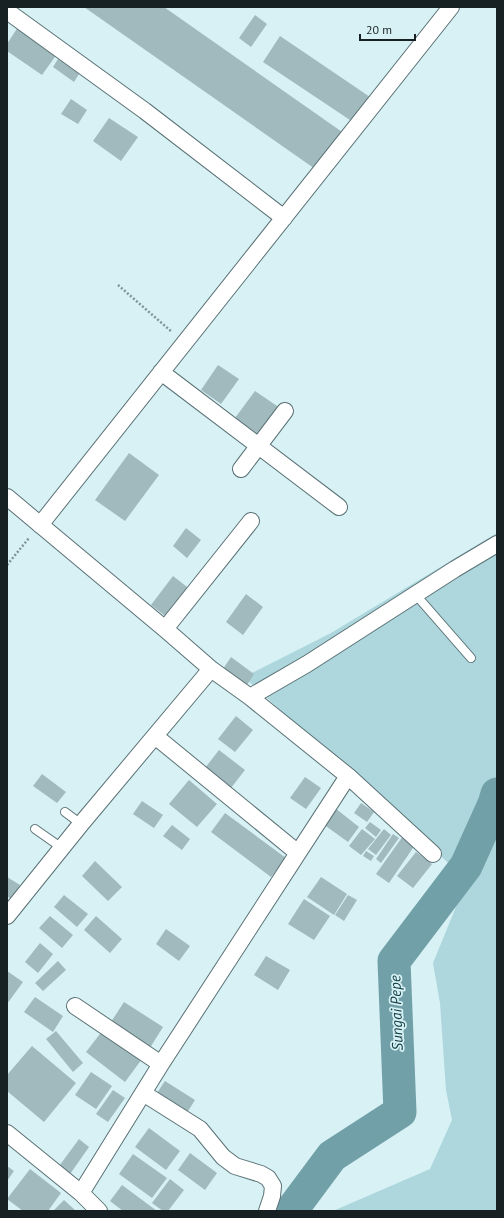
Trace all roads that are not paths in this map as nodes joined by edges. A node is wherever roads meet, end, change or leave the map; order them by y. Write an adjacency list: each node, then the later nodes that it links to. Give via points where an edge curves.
1 (451, 7): 3 (street)
2 (7, 11): 3 (street, via 145,111)
3 (284, 218): 4 (street)
4 (161, 372): 6 (street); 11 (street)
5 (285, 411): 6 (street)
6 (258, 446): 7 (street); 9 (street)
7 (241, 469)
8 (7, 497): 11 (street)
9 (339, 507)
10 (251, 521): 14 (street)
11 (40, 525): 14 (street)
12 (497, 544): 13 (street)
13 (416, 595): 15 (lane); 17 (street)
14 (165, 629): 16 (street)
15 (471, 658)
16 (211, 669): 17 (street); 18 (street)
17 (250, 697): 19 (street)
18 (155, 736): 21 (street); 24 (street)
19 (348, 776): 24 (street); 25 (street)
20 (65, 812): 21 (lane)
21 (81, 824): 23 (street)
22 (35, 828): 23 (lane)
23 (62, 848): 26 (street)
24 (298, 854): 28 (street)
25 (433, 854)
26 (7, 916)
27 (75, 1006): 28 (street)
28 (161, 1064): 29 (street)
29 (143, 1093): 31 (street); 33 (street, via 200,1129 235,1166 268,1178 273,1186)
30 (7, 1133): 31 (street)
31 (81, 1193): 32 (street)
32 (99, 1211)
33 (267, 1211)

